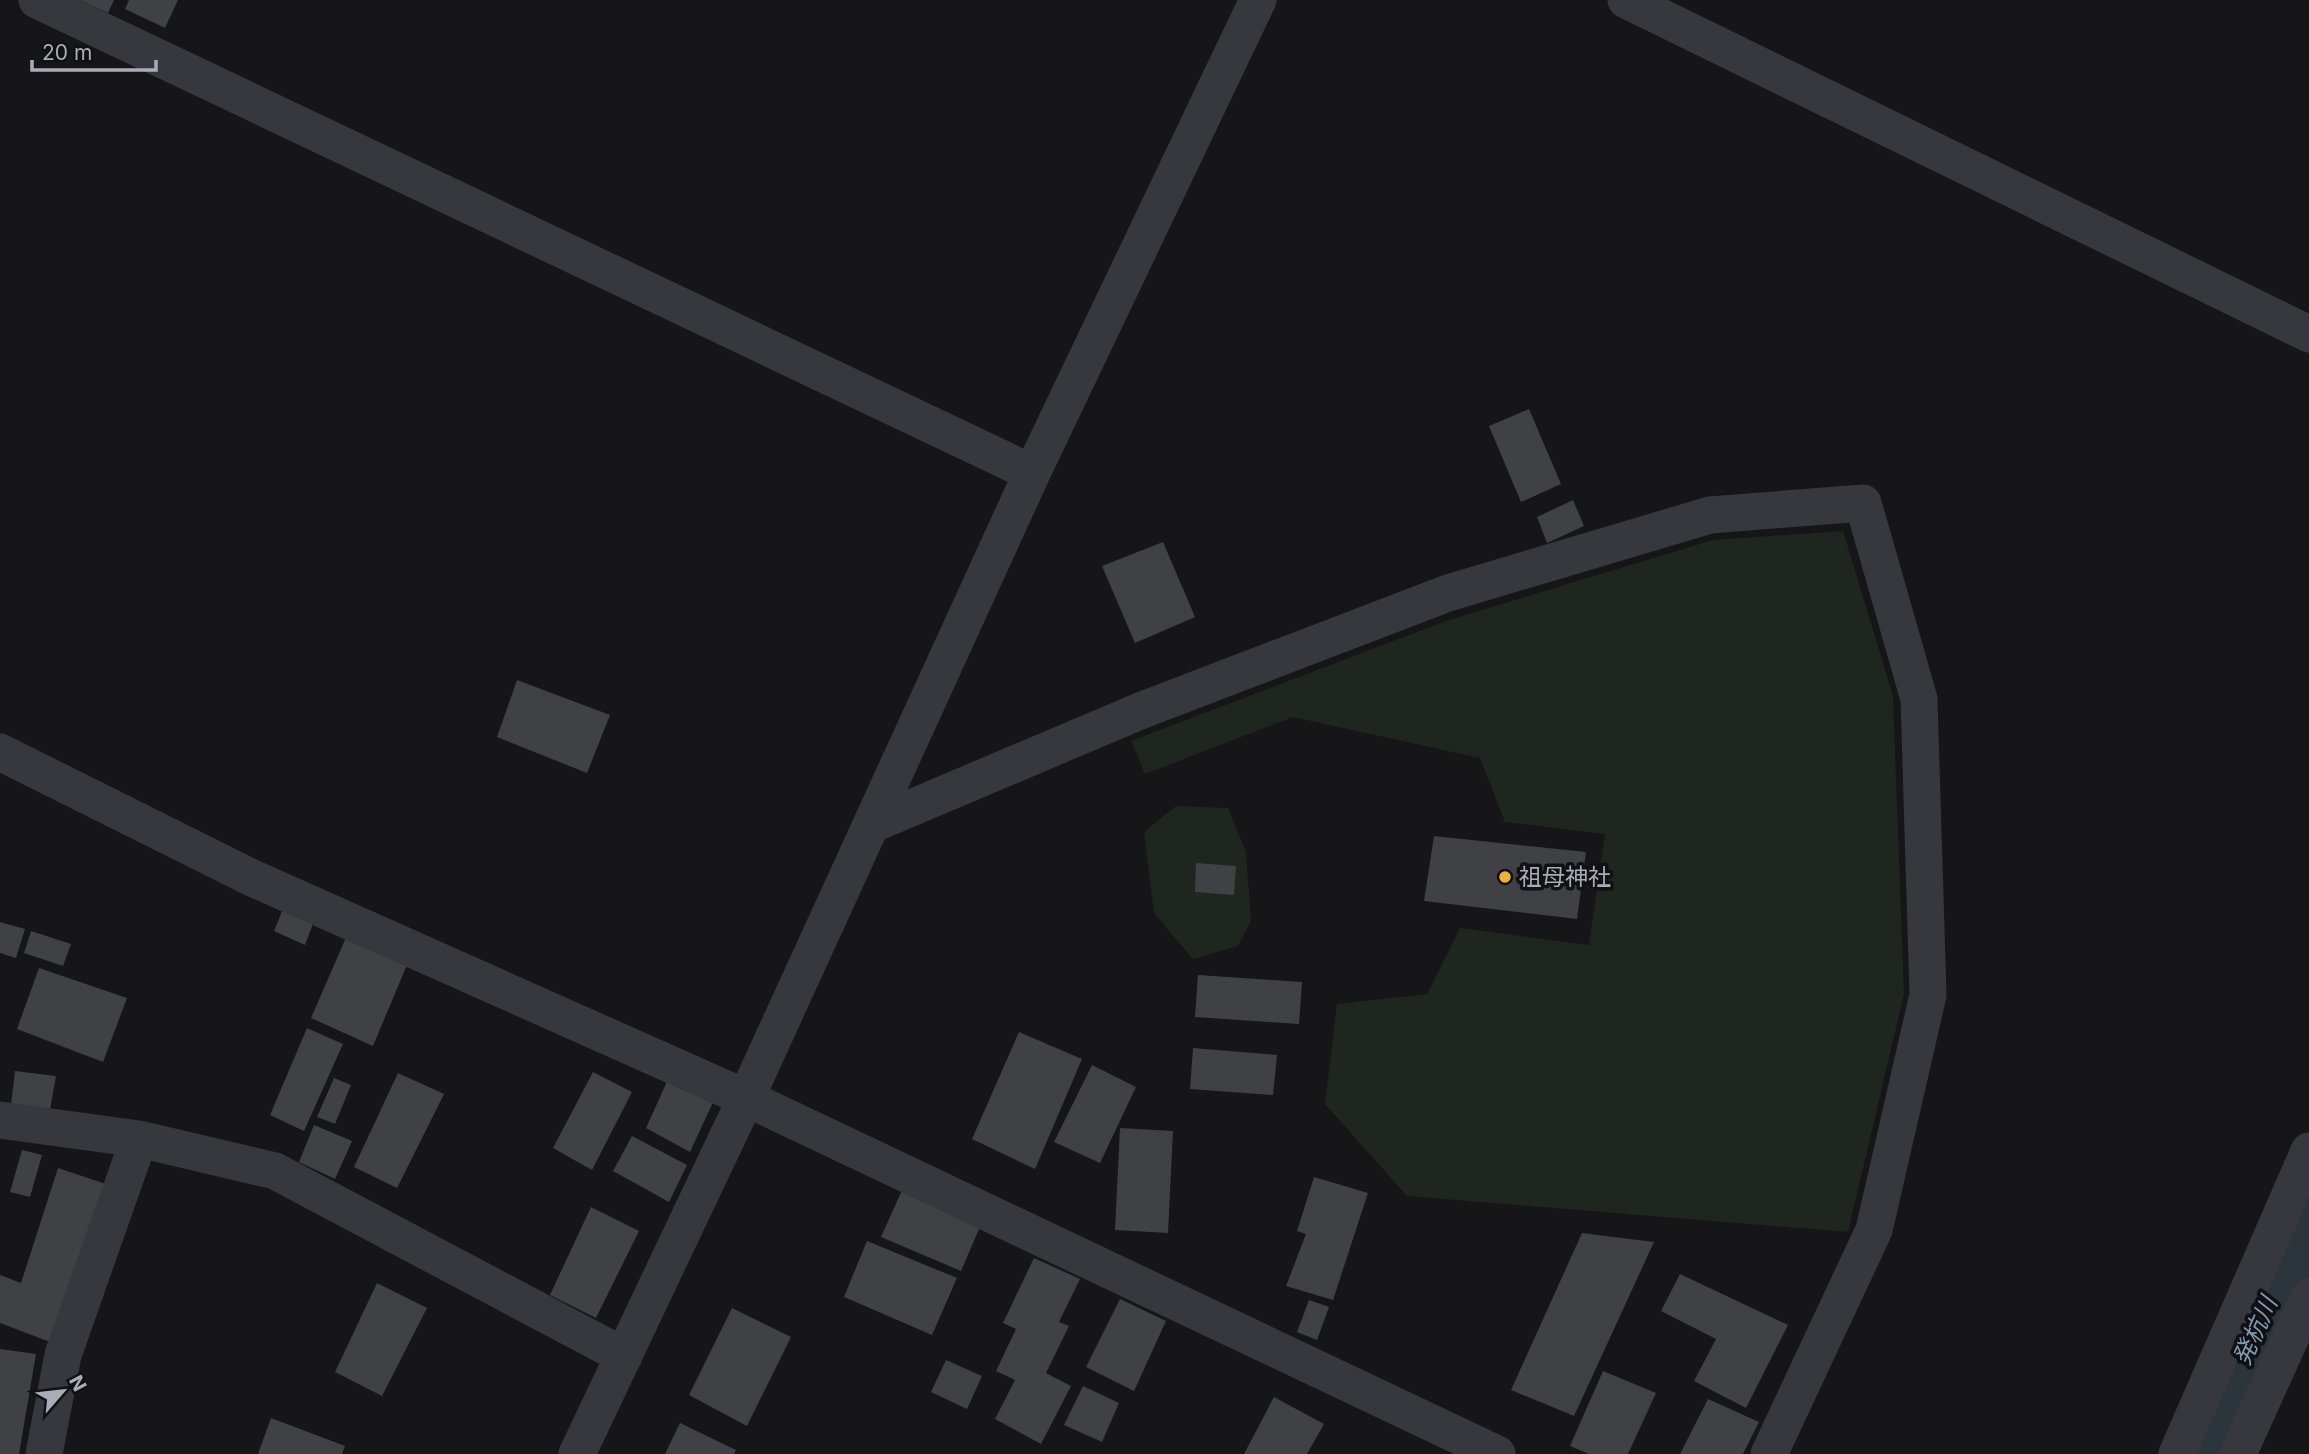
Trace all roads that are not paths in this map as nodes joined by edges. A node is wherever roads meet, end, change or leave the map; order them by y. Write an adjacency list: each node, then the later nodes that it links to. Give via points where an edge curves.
1 (37, 0): 5 (street)
2 (1258, 0): 5 (street)
3 (1626, 0): 4 (street)
4 (2309, 334)
5 (1032, 473): 7 (street)
6 (0, 752): 8 (street, via 250,877)
7 (871, 825): 8 (street); 17 (street, via 1140,711 1448,593 1710,515 1863,503 1919,699 1928,995 1874,1230)
8 (746, 1098): 13 (street); 16 (street)
9 (0, 1120): 10 (street)
10 (139, 1139): 13 (street, via 275,1171); 14 (street, via 64,1355)
11 (2309, 1151): 18 (street)
12 (2309, 1297): 19 (street)
13 (624, 1356): 15 (street)
14 (44, 1454)
15 (577, 1454)
16 (1497, 1454)
17 (1769, 1454)
18 (2177, 1454)
19 (2238, 1454)

